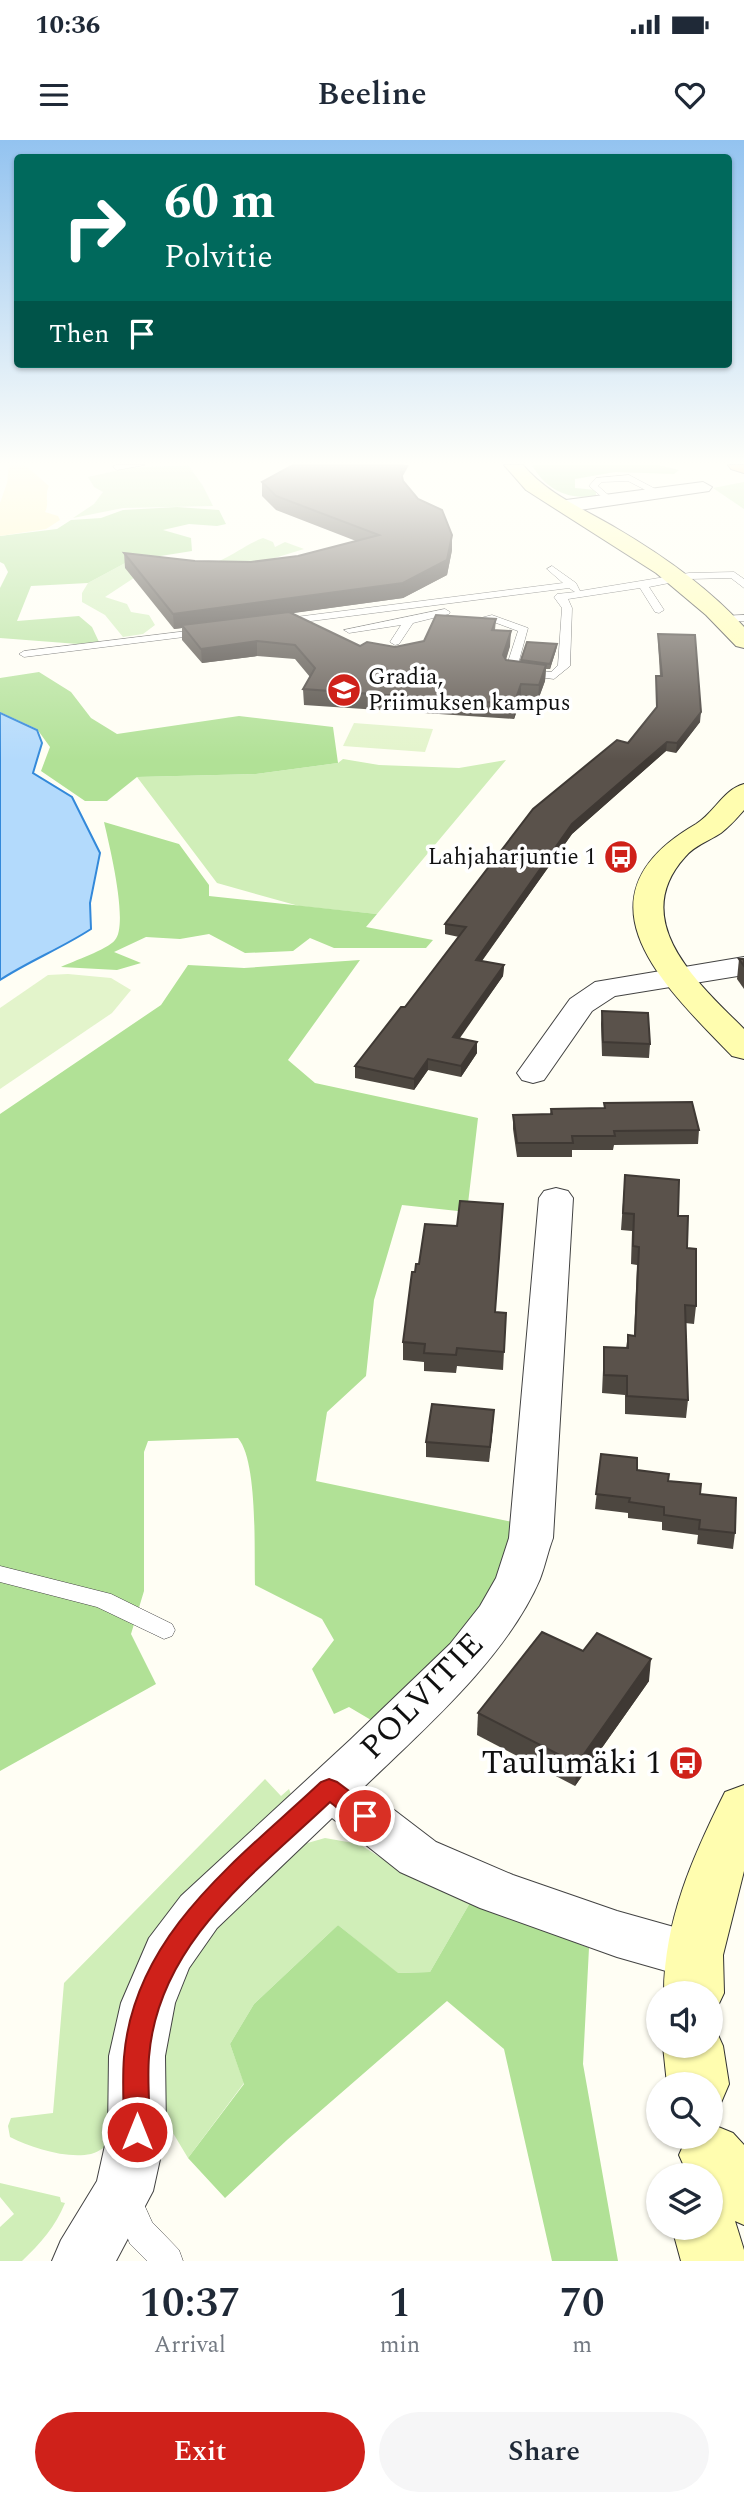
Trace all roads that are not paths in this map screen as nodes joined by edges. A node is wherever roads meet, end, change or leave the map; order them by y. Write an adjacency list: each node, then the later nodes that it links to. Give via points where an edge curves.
1 (657, 564): 3 (main road)
2 (552, 569): 4 (lane)
3 (678, 579): 5 (lane); 6 (lane, via 734,575); 11 (main road)
4 (572, 585): 7 (lane); 13 (lane)
5 (643, 585): 7 (lane); 9 (lane)
6 (744, 585)
7 (582, 594): 8 (lane)
8 (561, 596): 10 (lane); 10 (lane, via 567,608 564,666 554,676 511,671 524,630 492,618 454,623)
9 (659, 610)
10 (428, 615): 12 (lane)
11 (734, 619): 16 (main road)
12 (409, 621): 14 (lane); 17 (lane)
13 (265, 624)
14 (349, 630)
15 (211, 631): 18 (lane)
16 (744, 641)
17 (395, 642)
18 (24, 654)
19 (741, 788): 21 (main road, via 709,828 693,833 675,850 648,894 652,936)
20 (744, 966): 21 (street)
21 (679, 976): 22 (main road); 23 (street, via 606,988 590,997)
22 (744, 1049)
23 (533, 1073)
24 (556, 1198): 27 (street, POLVITIE, via 531,1538 518,1579 496,1618 466,1656)
25 (0, 1574): 26 (lane, via 103,1600)
26 (164, 1630)
27 (329, 1788): 29 (street, via 418,1857 498,1892 617,1934); 30 (street, POLVITIE, via 199,1912 168,1955 148,2003 137,2056 137,2132)
28 (744, 1808): 29 (main road, via 712,1880)
29 (694, 1974)
30 (124, 2191): 32 (street, POLVITIE); 33 (lane, via 141,2233)
31 (708, 2240): 34 (main road)
32 (82, 2261)
33 (168, 2261)
34 (714, 2261)

